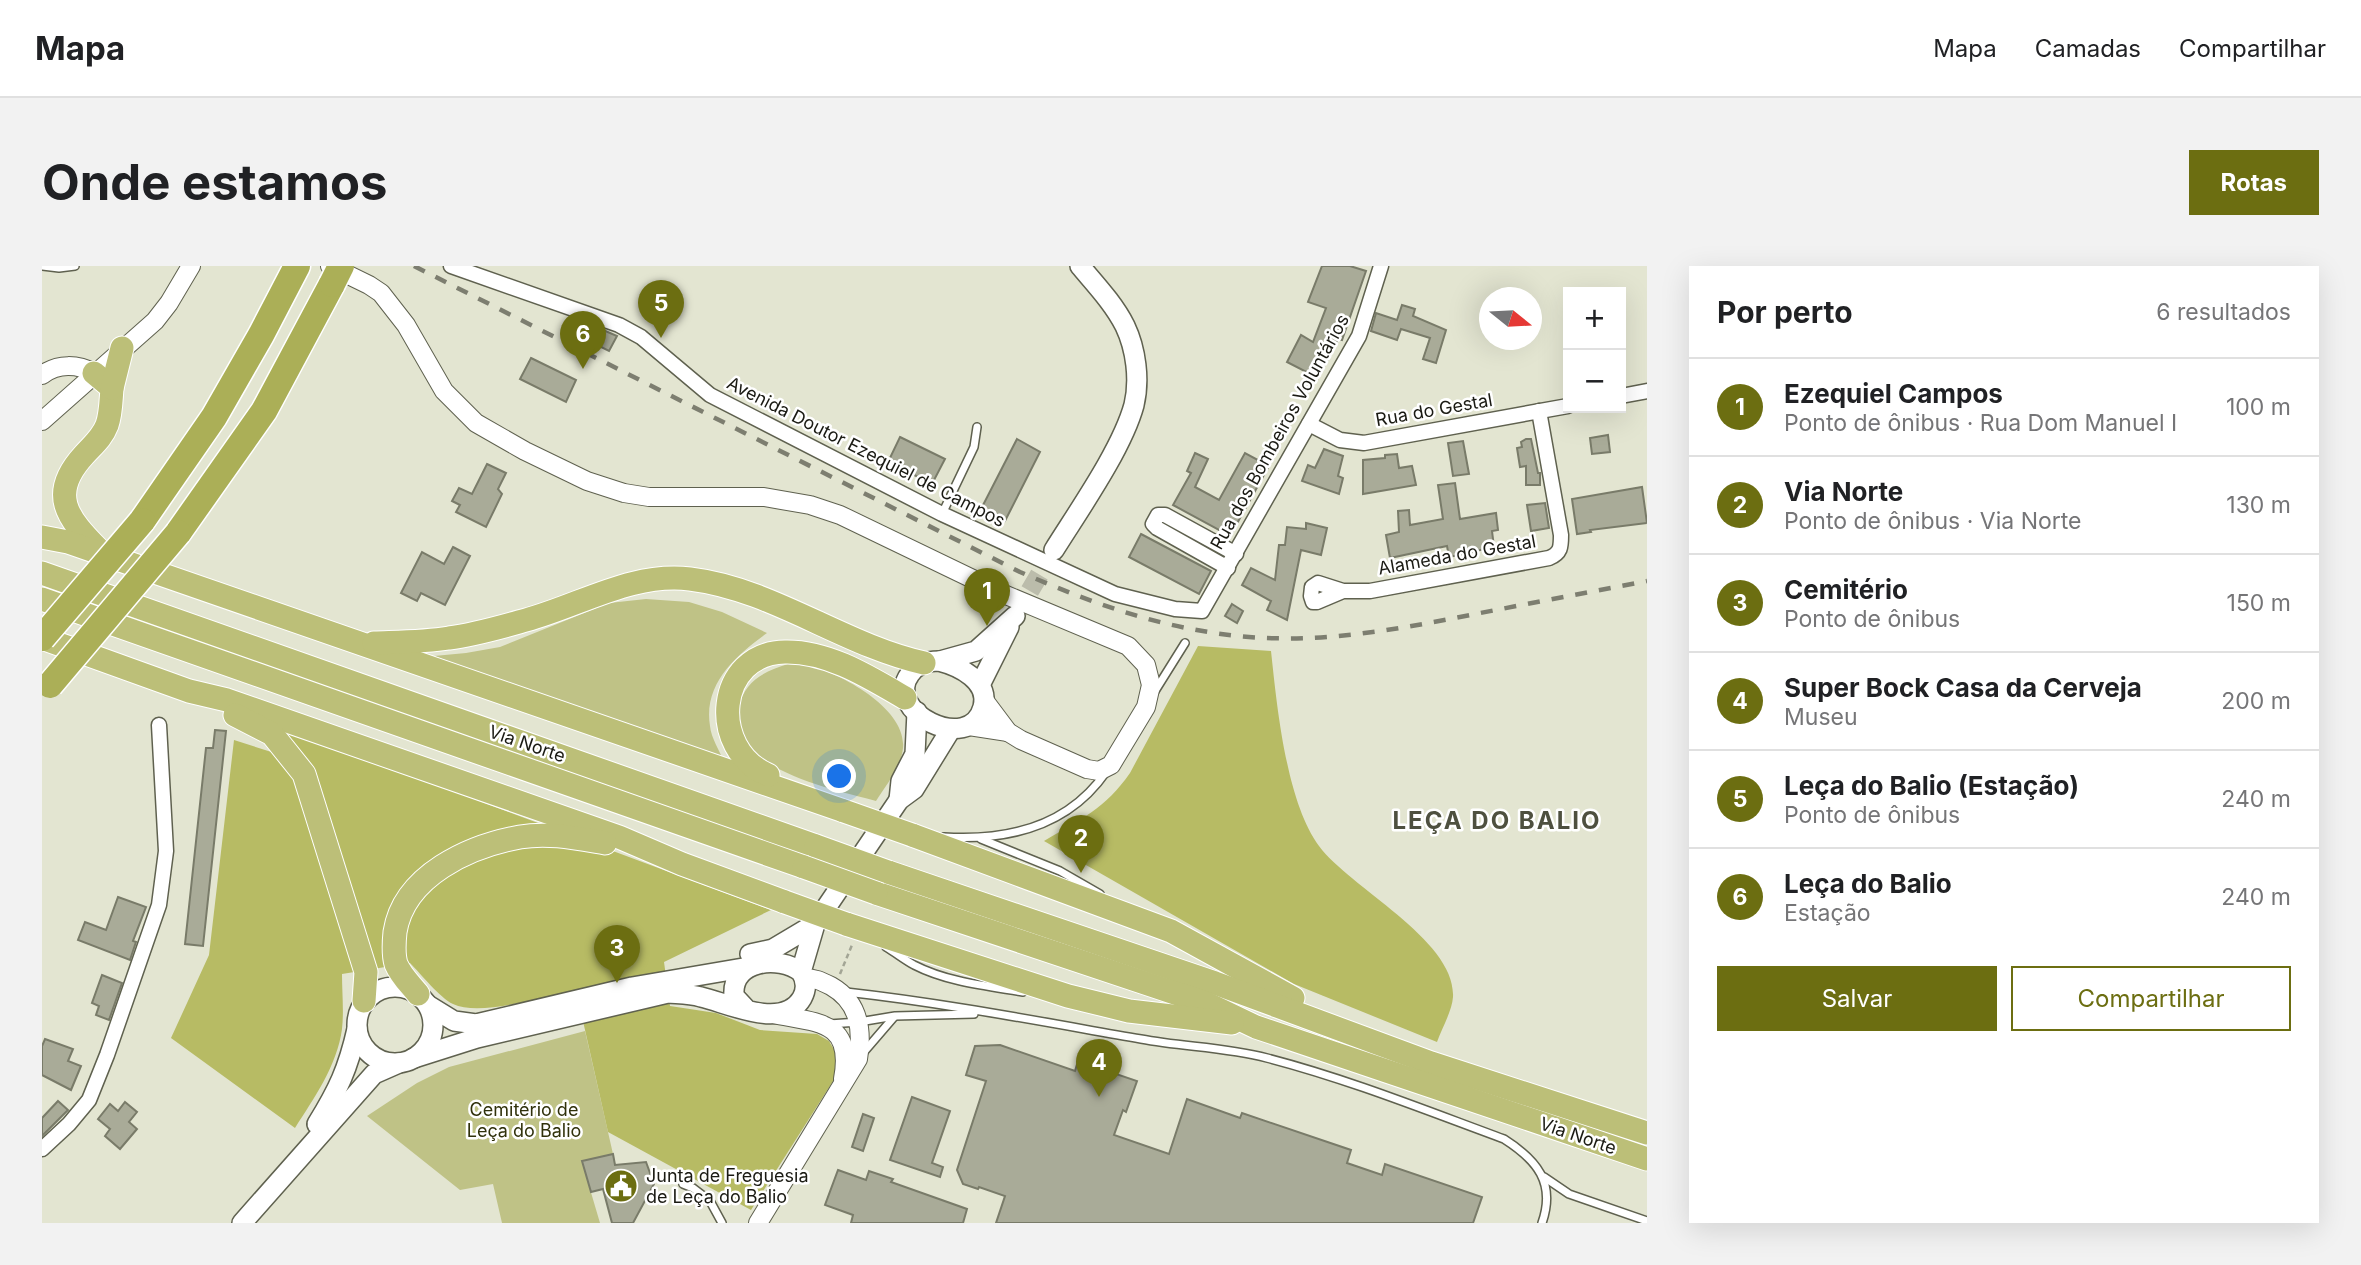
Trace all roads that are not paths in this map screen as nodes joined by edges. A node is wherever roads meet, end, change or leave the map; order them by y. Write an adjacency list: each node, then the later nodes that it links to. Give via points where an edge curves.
1 (42, 266): 2 (lane)
2 (75, 266)
3 (191, 266): 9 (street, via 155,321)
4 (451, 266): 20 (street, Avenida Doutor Ezequiel de Campos, via 619,325 641,337 710,395)
5 (1080, 266): 22 (main road, via 1125,328 1135,360 1135,402 1124,432)
6 (1381, 266): 18 (street, Rua dos Bombeiros Voluntários, via 1359,336)
7 (295, 269): 30 (highway, bridge, via 214,416 142,521)
8 (334, 272): 34 (highway, bridge, via 264,411 178,533); 38 (street, via 369,285 386,298 444,391 494,435 587,481 624,493 764,497 840,515 1006,595 1128,646 1150,675)
9 (121, 348): 10 (street, via 98,361); 12 (highway)
10 (71, 366): 11 (street); 12 (street)
11 (42, 375)
12 (103, 381): 17 (street, via 86,384); 24 (highway, via 108,424 71,472 64,501 71,520)
13 (1647, 391): 14 (street)
14 (1626, 395)
15 (1563, 407): 16 (street, Rua do Gestal)
16 (1539, 411): 18 (street, Rua do Gestal, via 1364,443 1340,440); 27 (street, Alameda do Gestal, via 1561,535 1557,555 1370,591)
17 (42, 421)
18 (1309, 425): 23 (street, Rua dos Bombeiros Voluntários)
19 (977, 427): 20 (lane, via 974,447)
20 (942, 514): 29 (street, Avenida Doutor Ezequiel de Campos, via 1115,594)
21 (42, 537): 24 (highway)
22 (1054, 550)
23 (1236, 554): 25 (street, Rua dos Bombeiros Voluntários); 25 (street, via 1158,515 1153,524 1157,528)
24 (104, 555): 32 (highway)
25 (1228, 568): 29 (street, Rua dos Bombeiros Voluntários)
26 (42, 573): 66 (highway, Via Norte, bridge, via 1215,983)
27 (1343, 591)
28 (42, 599): 62 (highway, Via Norte, bridge, via 876,893 1208,1004)
29 (1202, 611)
30 (42, 638): 35 (highway)
31 (1185, 643): 38 (lane)
32 (365, 644): 33 (highway, via 450,638 528,620 628,584 668,578 718,584 896,656); 44 (highway)
33 (931, 662): 36 (main road, via 962,670); 36 (main road, via 976,651 1014,616); 37 (main road, via 914,669 906,681)
34 (46, 689)
35 (189, 691): 47 (highway, via 227,700); 55 (highway, via 272,734 304,774 366,972)
36 (982, 693): 40 (main road, via 979,716); 41 (street)
37 (911, 705): 40 (main road, via 935,724); 43 (main road, via 915,754 901,781); 44 (highway, via 813,654 766,656 753,661 734,682 727,716 738,752 760,772)
38 (1146, 707): 42 (street)
39 (159, 724): 69 (street, via 166,851 159,905 89,1100)
40 (960, 727): 41 (street); 43 (main road, via 914,789)
41 (1007, 732): 42 (street, via 1093,772)
42 (1111, 765): 46 (lane, via 1091,792 1068,810 1036,827)
43 (899, 800): 48 (main road)
44 (844, 811): 45 (highway, bridge)
45 (912, 835): 46 (lane); 49 (highway)
46 (980, 839): 49 (lane, via 1060,871)
47 (682, 863): 54 (highway, via 556,835 521,836 471,851 427,877 396,923 395,961); 62 (highway, bridge, via 851,928 1068,996 1129,1011)
48 (810, 927): 50 (main road, via 797,944); 51 (main road); 52 (main road, via 773,949 664,973)
49 (1171, 931): 66 (highway, via 1286,996 1360,1023)
50 (758, 964): 51 (main road, via 784,962); 52 (main road); 56 (main road, via 741,972 734,988 734,996)
51 (803, 975): 53 (street); 57 (main road, via 806,987 798,1003)
52 (632, 987): 54 (main road, via 476,1024 454,1021)
53 (837, 990): 58 (lane); 60 (street, via 853,1006)
54 (423, 1000): 55 (main road, via 405,987 390,986); 65 (main road, via 433,1020 432,1034 425,1048)
55 (364, 1001): 63 (main road)
56 (747, 1010): 57 (main road); 65 (main road, via 699,996 668,993 477,1038)
57 (773, 1014): 61 (street)
58 (988, 1014): 59 (lane); 72 (lane, via 1241,1052 1324,1074 1503,1139 1522,1151)
59 (895, 1016): 60 (lane); 64 (lane)
60 (859, 1023): 61 (lane); 64 (street)
61 (826, 1024): 67 (street, via 843,1044)
62 (1256, 1027): 70 (highway, Via Norte)
63 (357, 1029): 65 (main road, via 371,1055 385,1062); 71 (main road, via 341,1084)
64 (858, 1059): 67 (street)
65 (407, 1060): 71 (main road, via 374,1074)
66 (1431, 1063): 68 (highway, Via Norte)
67 (842, 1086): 77 (street)
68 (1647, 1133)
69 (42, 1149)
70 (1647, 1159)
71 (296, 1160): 75 (main road)
72 (1544, 1177): 74 (lane, via 1569,1194); 78 (lane, via 1549,1204)
73 (683, 1184): 76 (lane, via 710,1201)
74 (1647, 1221)
75 (243, 1223)
76 (722, 1223)
77 (758, 1223)
78 (1542, 1223)

